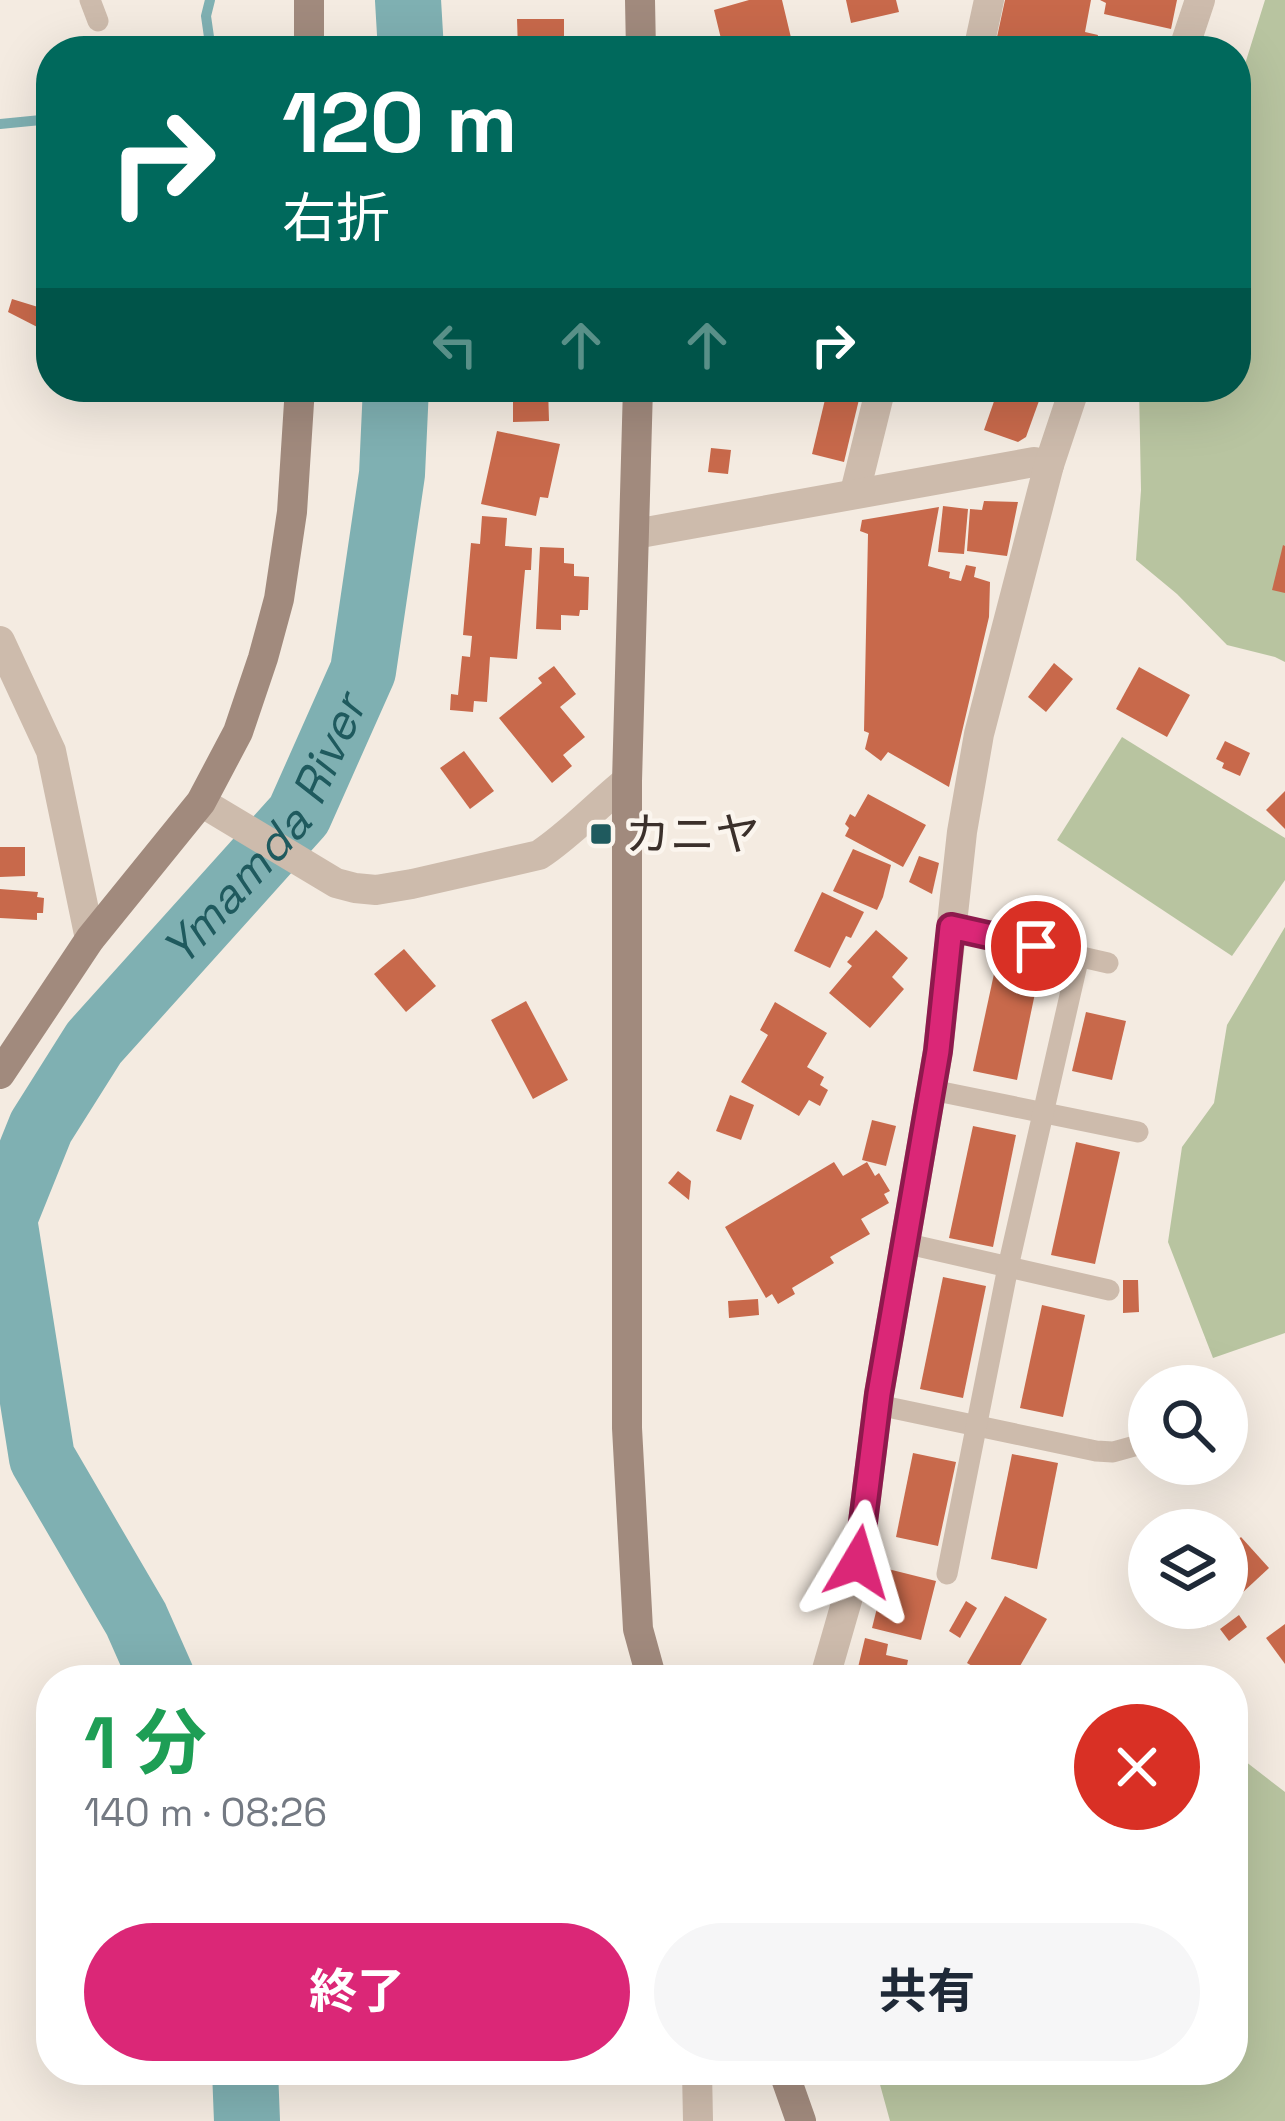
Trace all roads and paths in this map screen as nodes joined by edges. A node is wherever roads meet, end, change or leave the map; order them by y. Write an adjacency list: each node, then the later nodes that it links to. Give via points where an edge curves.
1 (309, 0): 5 (street)
2 (640, 0): 6 (street)
3 (989, 0): 7 (street)
4 (1199, 0): 8 (street)
5 (309, 36)
6 (641, 36)
7 (981, 36)
8 (1188, 36)
9 (299, 402): 18 (street, via 279,599 238,732)
10 (638, 402): 15 (street)
11 (877, 402): 14 (street)
12 (1070, 402): 13 (street)
13 (1049, 465): 14 (street); 19 (street, via 979,734)
14 (855, 492): 15 (street)
15 (635, 534): 17 (street)
16 (0, 641): 20 (street, via 51,751)
17 (627, 781): 18 (street, via 539,855 376,890 336,883); 34 (street, via 627,1428 638,1629)
18 (201, 802): 20 (street)
19 (951, 927): 21 (lane); 24 (street)
20 (90, 939): 23 (street)
21 (1079, 956): 22 (lane); 25 (lane)
22 (1108, 963)
23 (0, 1074)
24 (932, 1090): 25 (lane); 27 (street)
25 (1043, 1111): 26 (lane); 28 (lane)
26 (1138, 1132)
27 (904, 1243): 28 (lane); 30 (street)
28 (1008, 1267): 29 (lane); 31 (lane)
29 (1109, 1290)
30 (878, 1405): 31 (lane); 35 (street, via 858,1562)
31 (976, 1426): 32 (lane, via 1096,1450); 33 (lane)
32 (1128, 1448)
33 (947, 1574)
34 (648, 1665)
35 (828, 1665)
36 (698, 2085): 38 (street)
37 (789, 2085): 39 (street)
38 (698, 2121)
39 (802, 2121)

